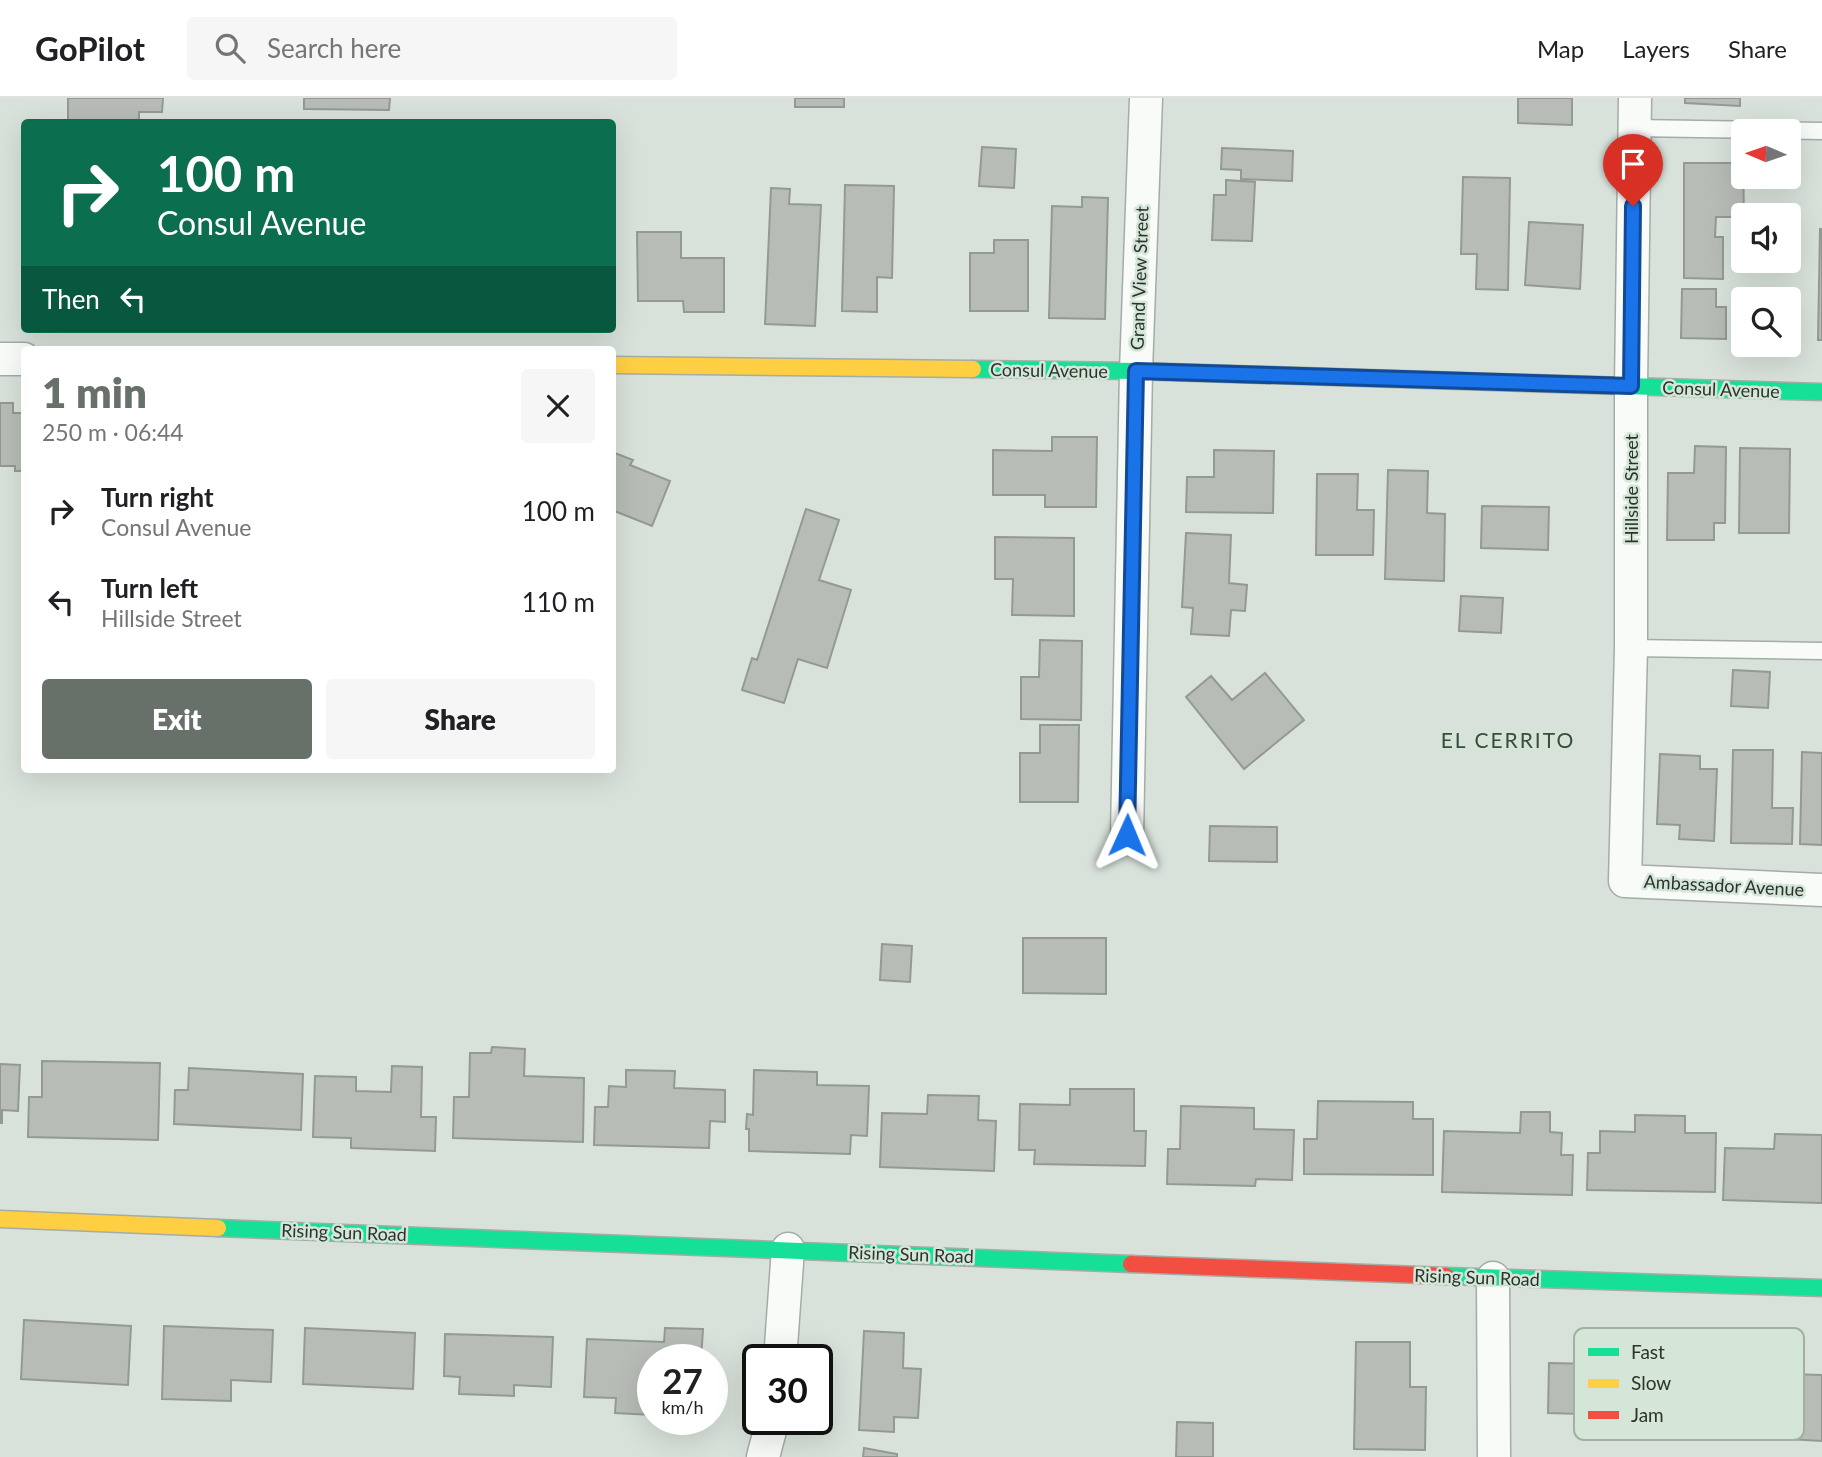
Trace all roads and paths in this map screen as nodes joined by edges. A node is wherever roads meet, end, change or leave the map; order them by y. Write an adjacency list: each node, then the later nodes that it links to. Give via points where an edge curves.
1 (1146, 98): 7 (street, Grand View Street)
2 (1634, 113): 3 (lane); 8 (street, Hillside Street)
3 (1822, 131)
4 (0, 359): 5 (street)
5 (21, 359)
6 (616, 365): 7 (street, Consul Avenue)
7 (1136, 371): 8 (street, Consul Avenue); 12 (street, Grand View Street)
8 (1631, 386): 9 (street, Consul Avenue); 10 (street, Hillside Street)
9 (1822, 392)
10 (1631, 648): 11 (lane); 13 (street, Hillside Street)
11 (1822, 651)
12 (1127, 835)
13 (1625, 881): 14 (street, Ambassador Avenue)
14 (1822, 890)
15 (0, 1219): 16 (street, Rising Sun Road)
16 (788, 1249): 17 (street, Rising Sun Road); 19 (street)
17 (1493, 1278): 18 (street, Rising Sun Road); 22 (street)
18 (1822, 1288)
19 (781, 1344)
20 (769, 1435): 21 (street)
21 (763, 1457)
22 (1494, 1457)

